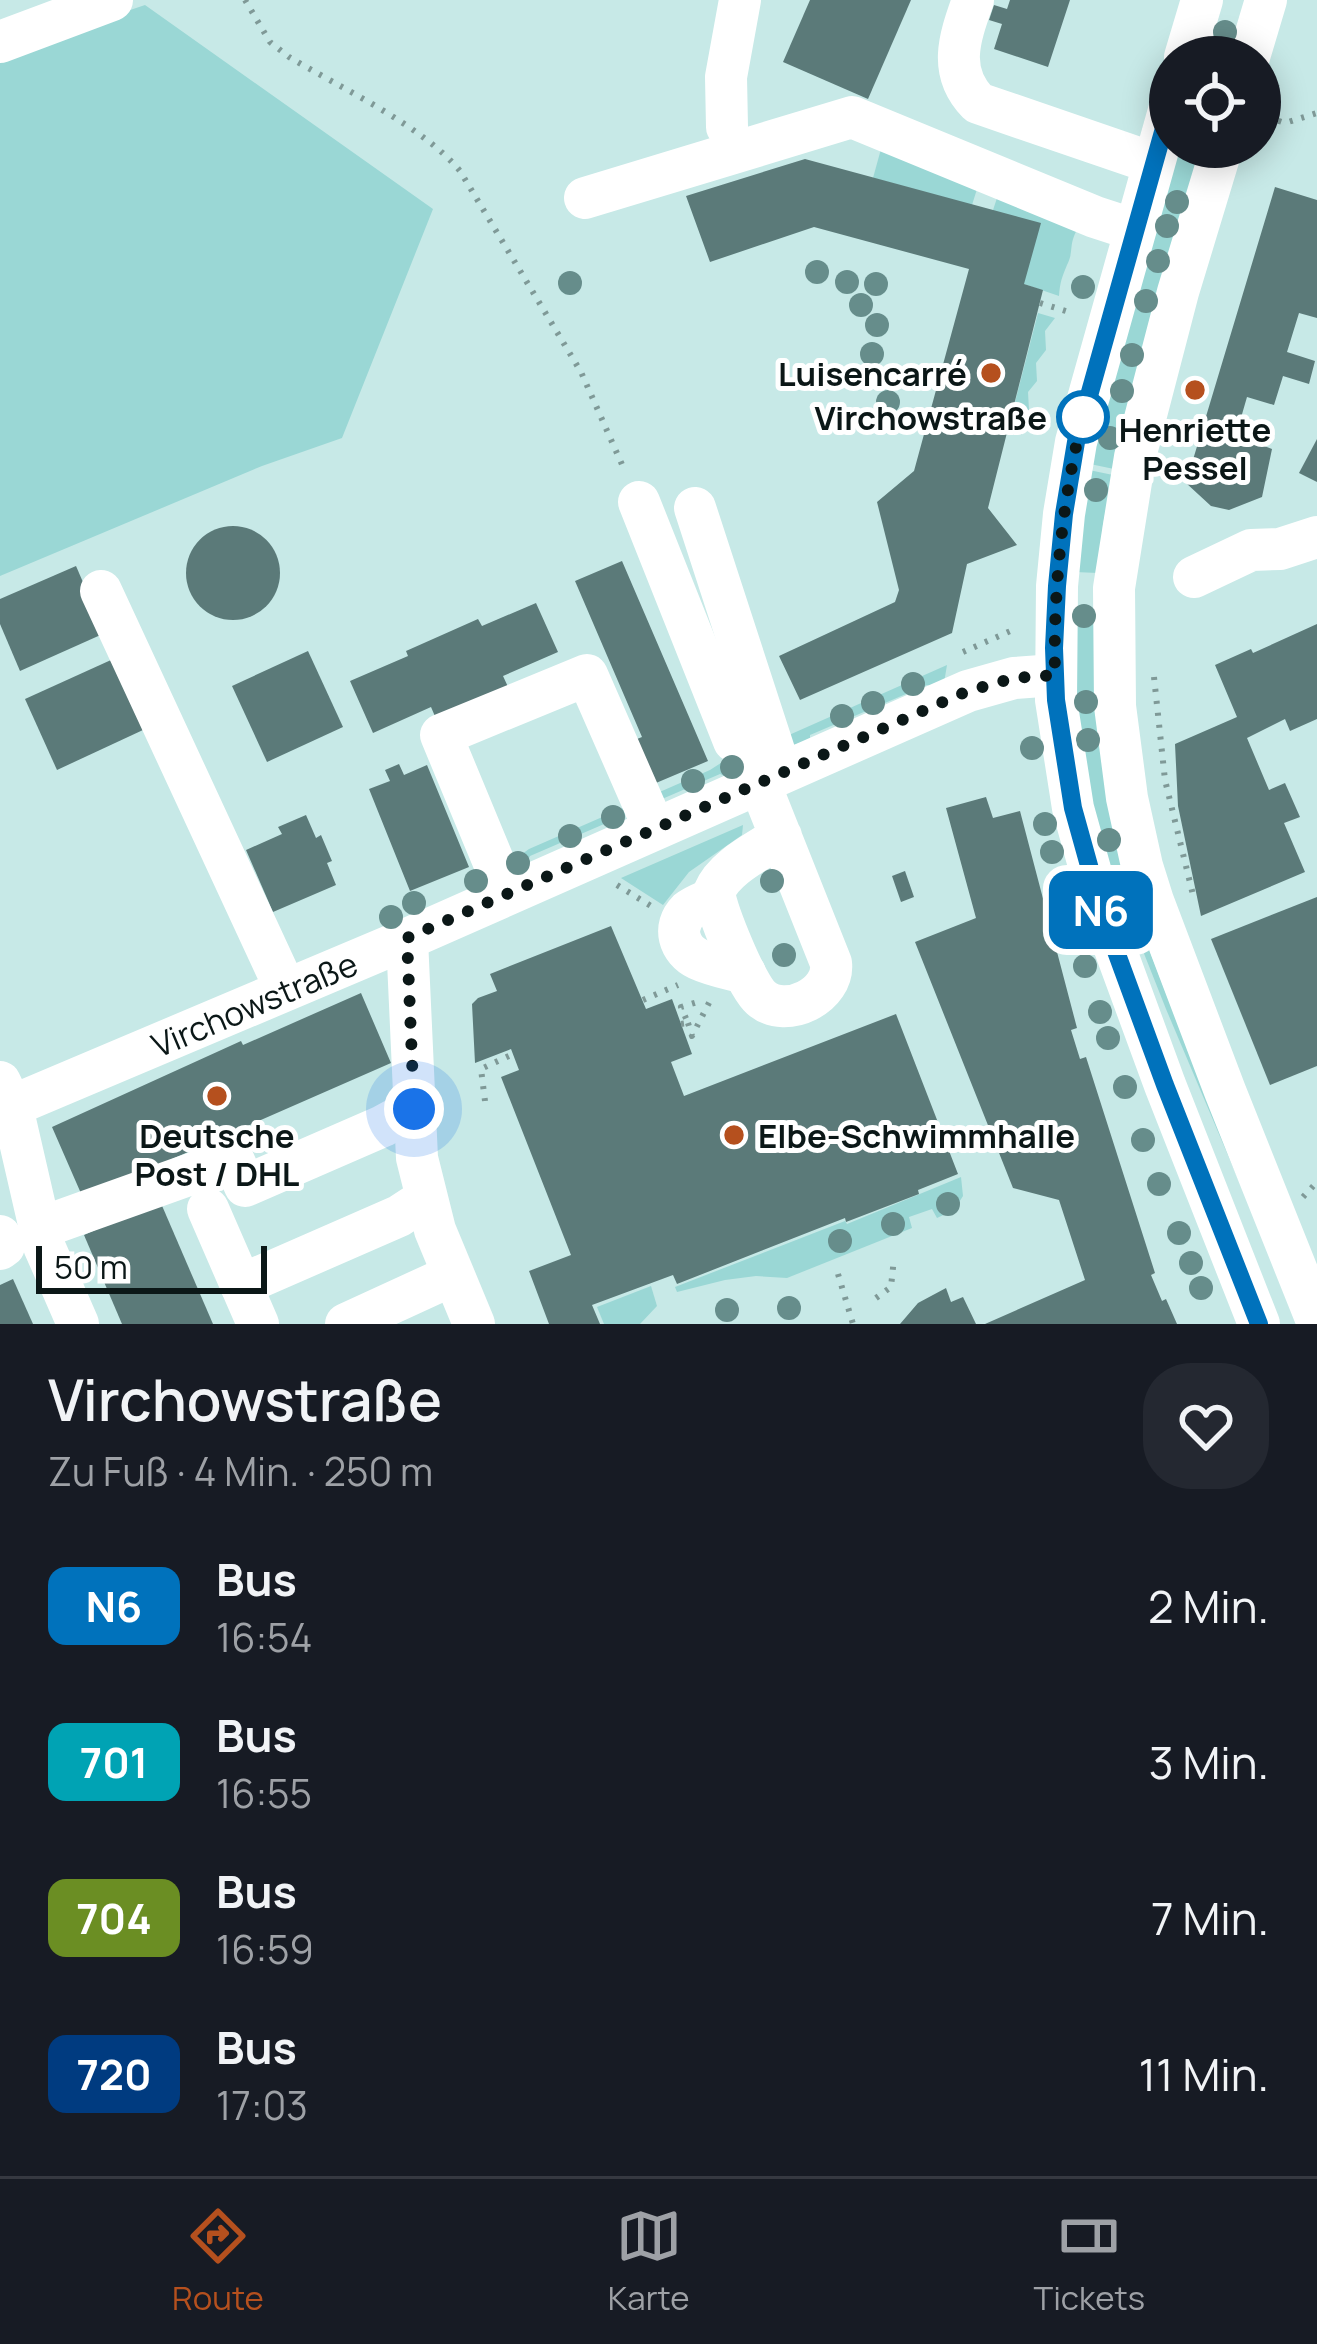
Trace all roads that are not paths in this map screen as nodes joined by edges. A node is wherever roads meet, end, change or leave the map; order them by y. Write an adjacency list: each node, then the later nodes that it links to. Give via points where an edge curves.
1 (112, 0): 8 (street)
2 (740, 0): 9 (street, via 726,77)
3 (973, 0): 10 (street, via 958,66 978,103)
4 (1202, 0): 6 (street)
5 (1266, 0): 7 (street)
6 (1191, 36)
7 (1255, 36)
8 (0, 42)
9 (727, 128)
10 (1149, 163)
11 (1152, 168): 14 (street)
12 (1216, 168): 35 (street, via 1135,458 1114,588 1133,663 1117,728 1142,866)
13 (585, 198): 14 (street, via 852,117)
14 (1135, 230): 20 (street, via 1076,442)
15 (639, 502): 21 (street, via 734,741)
16 (695, 508): 21 (street)
17 (1317, 537): 18 (street, via 1258,548)
18 (1194, 577)
19 (101, 591): 26 (street)
20 (1055, 675): 21 (street, Virchowstraße, via 968,691); 40 (street, via 1066,772 1099,903)
21 (770, 777): 22 (street, Virchowstraße); 23 (street)
22 (654, 828): 24 (street, Virchowstraße); 24 (street, via 587,675 442,735)
23 (781, 836): 23 (street, via 832,976 817,994 782,1006 729,985 688,952 679,930 686,913 714,898 719,880)
24 (507, 894): 25 (street, Virchowstraße)
25 (407, 938): 26 (street, Virchowstraße); 28 (street)
26 (285, 988): 27 (street, Virchowstraße)
27 (4, 1100): 31 (street)
28 (414, 1109): 29 (street); 31 (street, via 245,1186 233,1159)
29 (425, 1199): 33 (street); 34 (street)
30 (208, 1209): 34 (street)
31 (20, 1232): 32 (street); 36 (street, via 44,1246)
32 (0, 1249)
33 (453, 1275): 38 (street); 39 (street)
34 (241, 1285): 37 (street)
35 (1317, 1321)
36 (78, 1324)
37 (258, 1324)
38 (346, 1324)
39 (474, 1324)
40 (1259, 1324)

